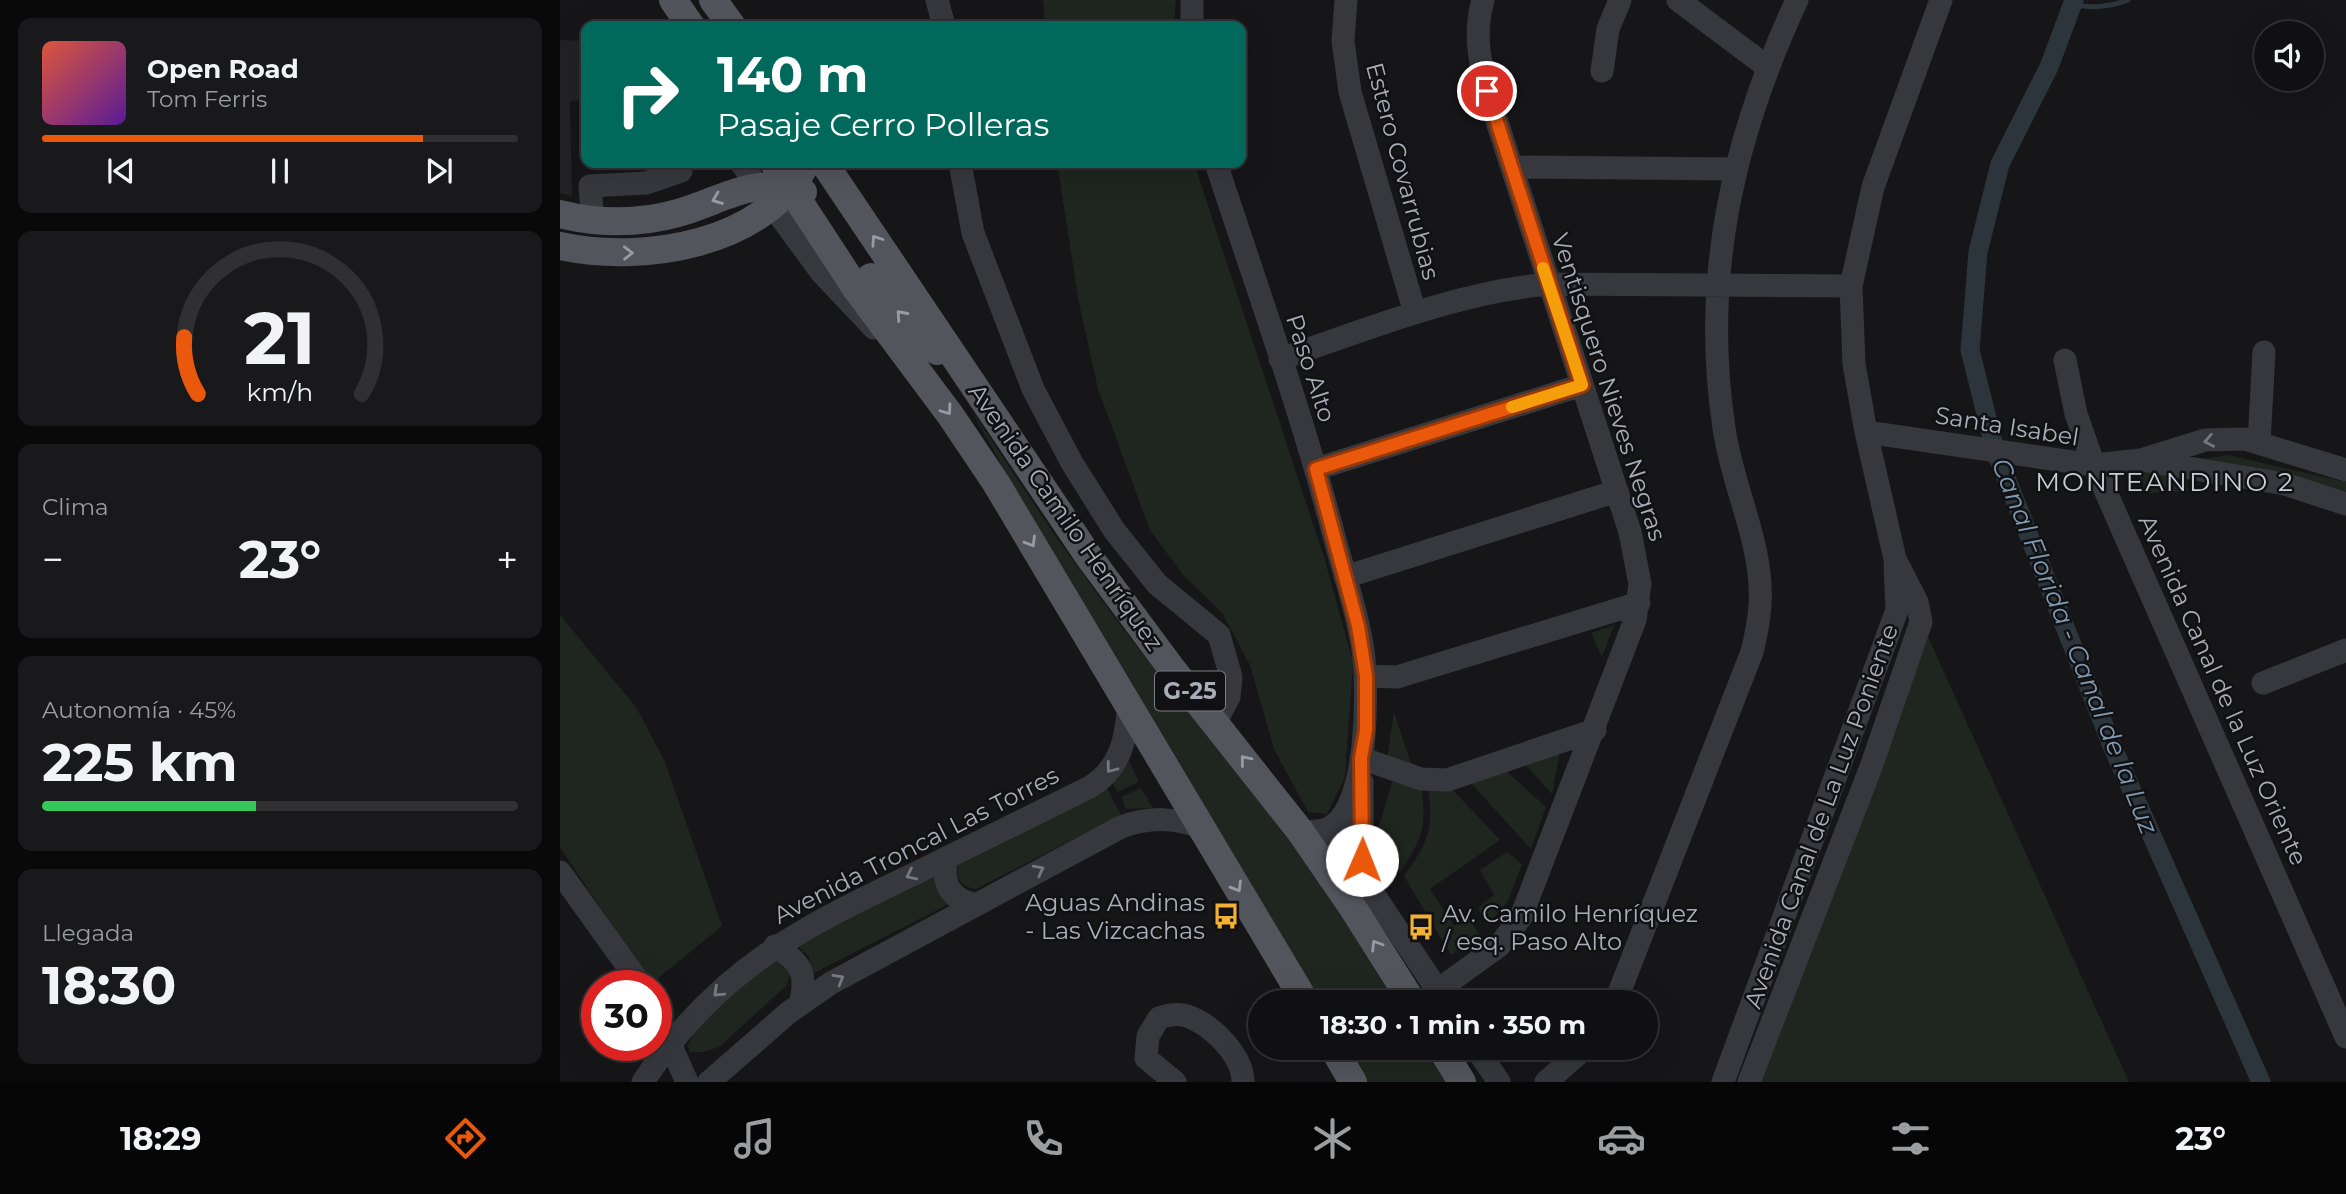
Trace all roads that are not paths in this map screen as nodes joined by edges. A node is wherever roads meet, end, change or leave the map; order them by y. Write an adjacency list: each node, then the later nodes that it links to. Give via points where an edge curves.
1 (673, 0): 11 (street); 12 (main road)
2 (713, 0): 13 (main road)
3 (937, 0): 14 (street)
4 (1192, 0): 15 (street)
5 (1346, 0): 35 (street, Estero Covarrubias, via 1343,41 1350,92)
6 (1483, 0): 18 (street, Ventisquero Nieves Negras, via 1477,51)
7 (1620, 0): 17 (street, via 1608,29)
8 (1678, 0): 16 (street)
9 (1797, 0): 16 (street)
10 (1941, 0): 33 (street, Avenida Canal de La Luz Poniente, via 1873,187)
11 (679, 21)
12 (688, 21)
13 (728, 21)
14 (943, 21)
15 (1192, 21)
16 (1766, 66): 25 (street)
17 (1602, 71)
18 (1511, 167): 25 (street); 32 (street, Ventisquero Nieves Negras)
19 (680, 168): 29 (street, via 681,172 646,183 590,186)
20 (772, 168): 26 (main road, Avenida Camilo Henríquez / G-25)
21 (797, 168): 26 (main road)
22 (827, 168): 39 (main road, Avenida Camilo Henríquez / G-25, one-way to 22)
23 (961, 168): 56 (street, via 973,233 1033,389 1072,463 1114,530 1157,584 1219,635 1231,677 1229,697)
24 (1218, 168): 37 (street, Paso Alto)
25 (1734, 169): 34 (street)
26 (765, 186): 27 (main road, one-way to 27); 31 (main road, via 737,226); 39 (main road, one-way to 26, via 891,304 823,206 811,195); 55 (main road, Avenida Camilo Henríquez / G-25, one-way to 55, via 857,290 974,449)
27 (677, 213): 29 (main road, via 635,221); 31 (main road, via 685,231)
28 (560, 214): 29 (main road)
29 (593, 221)
30 (560, 246): 31 (main road, one-way to 31, via 620,253)
31 (682, 246)
32 (1548, 284): 34 (street); 35 (street, via 1469,295); 40 (street, Ventisquero Nieves Negras)
33 (1851, 286): 34 (street); 41 (street, Avenida Canal de La Luz Poniente, via 1854,364)
34 (1718, 287): 71 (street, via 1724,428 1758,569 1758,625 1752,652)
35 (1415, 313): 37 (street)
36 (2264, 352): 42 (street)
37 (1280, 359): 45 (street, Paso Alto)
38 (2064, 360): 44 (street, Avenida Canal de la Luz Oriente)
39 (968, 378): 56 (main road, Avenida Camilo Henríquez / G-25, via 1096,566)
40 (1582, 385): 45 (street); 47 (street, Ventisquero Nieves Negras)
41 (1866, 432): 44 (street, Santa Isabel); 49 (street, Avenida Canal de La Luz Poniente)
42 (2259, 443): 43 (street, one-way to 43, via 2205,440); 46 (street)
43 (2141, 460): 44 (street, Santa Isabel); 48 (street, via 2285,484)
44 (2094, 465): 73 (street, Avenida Canal de la Luz Oriente)
45 (1316, 469): 50 (street, Paso Alto)
46 (2346, 470)
47 (1617, 491): 50 (street); 51 (street, Ventisquero Nieves Negras, via 1637,558)
48 (2346, 504)
49 (1895, 559): 90 (street, via 1897,610); 91 (street, Avenida Canal de La Luz Poniente, via 1917,602 1921,622 1871,767)
50 (1345, 577): 53 (street, Paso Alto)
51 (1639, 603): 53 (street, via 1398,677); 57 (street, Ventisquero Nieves Negras)
52 (2346, 650): 54 (street)
53 (1366, 676): 58 (street, Paso Alto)
54 (2263, 683)
55 (1129, 704): 59 (main road, Avenida Camilo Henríquez / G-25); 61 (street, Avenida Troncal Las Torres, one-way to 61, via 1122,749 1106,776)
56 (1215, 723): 60 (main road, Avenida Camilo Henríquez / G-25, one-way to 56)
57 (1595, 730): 58 (street, via 1447,780 1421,779); 70 (street, Ventisquero Nieves Negras, via 1512,933)
58 (1361, 758): 60 (street, Paso Alto, via 1342,817 1332,826); 64 (street, Paso Alto, via 1362,860)
59 (1203, 828): 63 (street, one-way to 59, via 1136,821 1165,818); 67 (main road, Avenida Camilo Henríquez / G-25, one-way to 67)
60 (1308, 832): 64 (street, via 1368,886); 68 (main road, Avenida Camilo Henríquez / G-25, one-way to 60, via 1351,905)
61 (947, 858): 63 (street, via 943,872 948,890 962,902); 65 (street, Avenida Troncal Las Torres, one-way to 65)
62 (560, 872): 66 (street)
63 (974, 904): 72 (street, one-way to 63)
64 (1382, 908): 69 (street)
65 (775, 946): 72 (street, via 800,966 805,985); 74 (street, Avenida Troncal Las Torres, one-way to 74, via 711,998)
66 (630, 970)
67 (1298, 990)
68 (1424, 990)
69 (1427, 990)
70 (1443, 990)
71 (1620, 990)
72 (800, 1004): 83 (street)
73 (2346, 1037)
74 (672, 1041)
75 (672, 1048): 82 (street)
76 (1340, 1060): 86 (main road)
77 (1448, 1060): 87 (main road)
78 (1484, 1060): 88 (street)
79 (1571, 1060): 89 (street)
80 (658, 1061): 81 (street, Avenida Troncal Las Torres)
81 (643, 1082)
82 (687, 1082)
83 (709, 1082)
84 (1175, 1082): 85 (street, via 1146,1058 1148,1036 1159,1018 1173,1014 1186,1015 1207,1027 1229,1047)
85 (1243, 1082)
86 (1353, 1082)
87 (1462, 1082)
88 (1499, 1082)
89 (1546, 1082)
90 (1723, 1082)
91 (1749, 1082)

